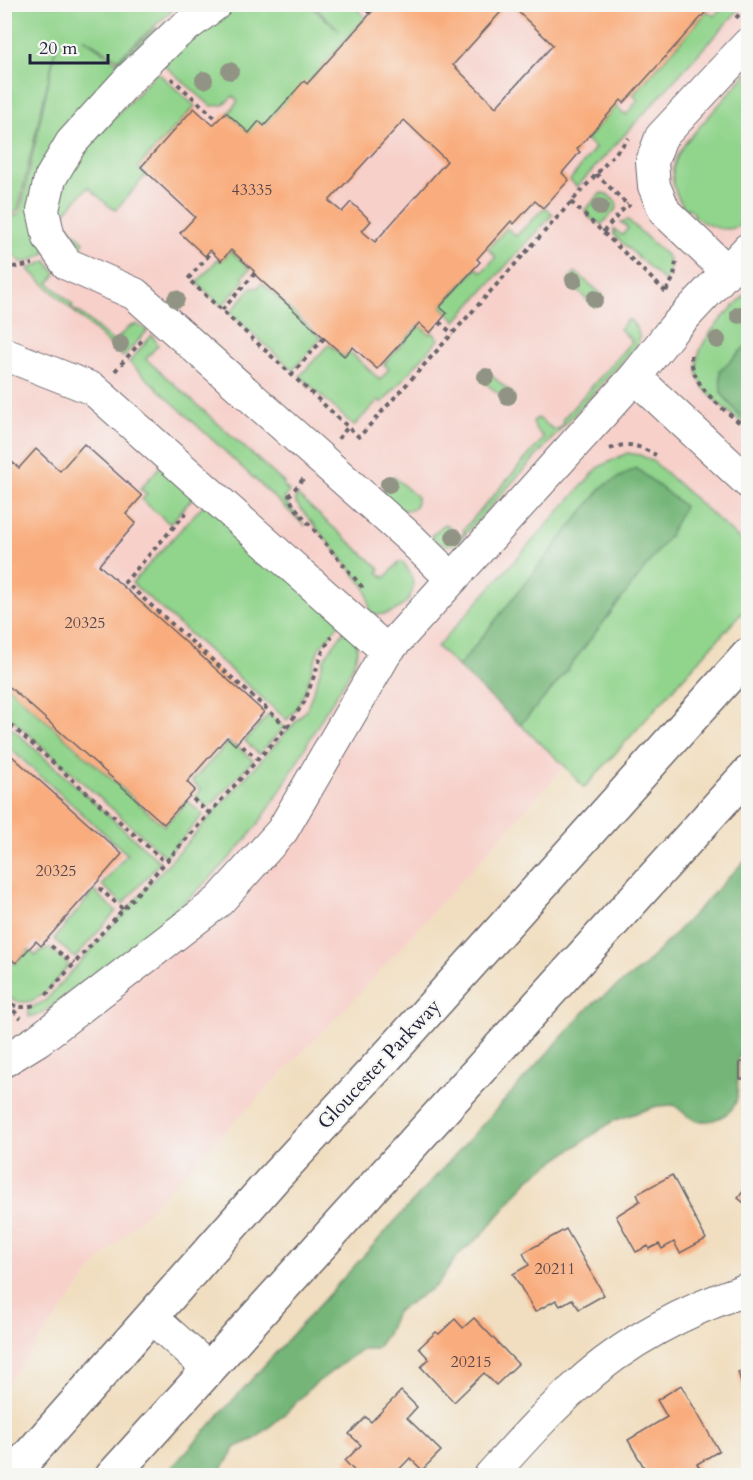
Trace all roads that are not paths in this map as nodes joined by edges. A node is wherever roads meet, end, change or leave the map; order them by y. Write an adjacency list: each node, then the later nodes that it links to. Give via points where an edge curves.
1 (216, 4): 8 (street, via 176,34 131,77 71,143 50,179 43,210 49,238 67,264 135,294)
2 (741, 33): 4 (street, via 661,137 652,162 654,186 665,213)
3 (748, 249): 4 (street)
4 (727, 271): 6 (street)
5 (4, 354): 9 (street, via 96,391)
6 (635, 377): 7 (street); 8 (street)
7 (748, 482)
8 (452, 579): 9 (street)
9 (387, 651): 12 (street, via 282,831 219,901 36,1042)
10 (748, 655): 14 (main road, Gloucester Parkway)
11 (748, 773): 15 (main road)
12 (4, 1061)
13 (748, 1289): 18 (street, via 700,1308 617,1354 554,1407)
14 (151, 1317): 15 (street); 16 (main road, Gloucester Parkway)
15 (209, 1369): 17 (main road)
16 (11, 1476)
17 (112, 1476)
18 (490, 1476)

